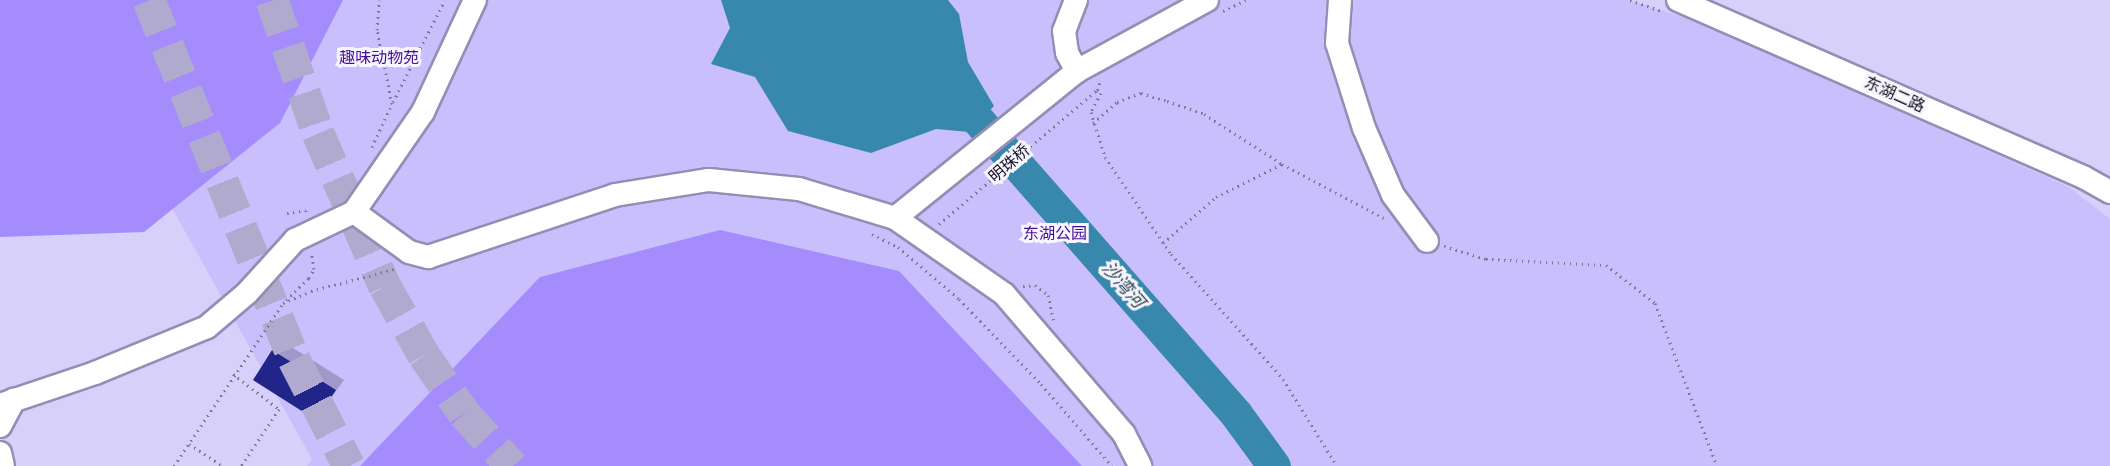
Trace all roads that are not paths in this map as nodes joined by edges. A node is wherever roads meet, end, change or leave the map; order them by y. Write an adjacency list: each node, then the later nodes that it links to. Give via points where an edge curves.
1 (475, 0): 8 (street, via 423,112)
2 (1076, 0): 6 (street, via 1064,31 1066,53)
3 (1208, 0): 6 (street, 明珠桥)
4 (1340, 0): 10 (street, via 1337,43 1364,128 1393,195)
5 (1678, 0): 7 (street, 东湖二路)
6 (1077, 71): 9 (street, 明珠桥)
7 (2110, 192)
8 (354, 212): 9 (street, via 409,252 428,257 615,195 710,180 799,189); 11 (street, via 295,240 247,293 207,327 95,373)
9 (895, 218): 15 (street, via 1004,294 1124,434)
10 (1427, 241)
11 (7, 402): 12 (street)
12 (0, 426)
13 (0, 453): 14 (street)
14 (3, 466)
15 (1140, 466)

